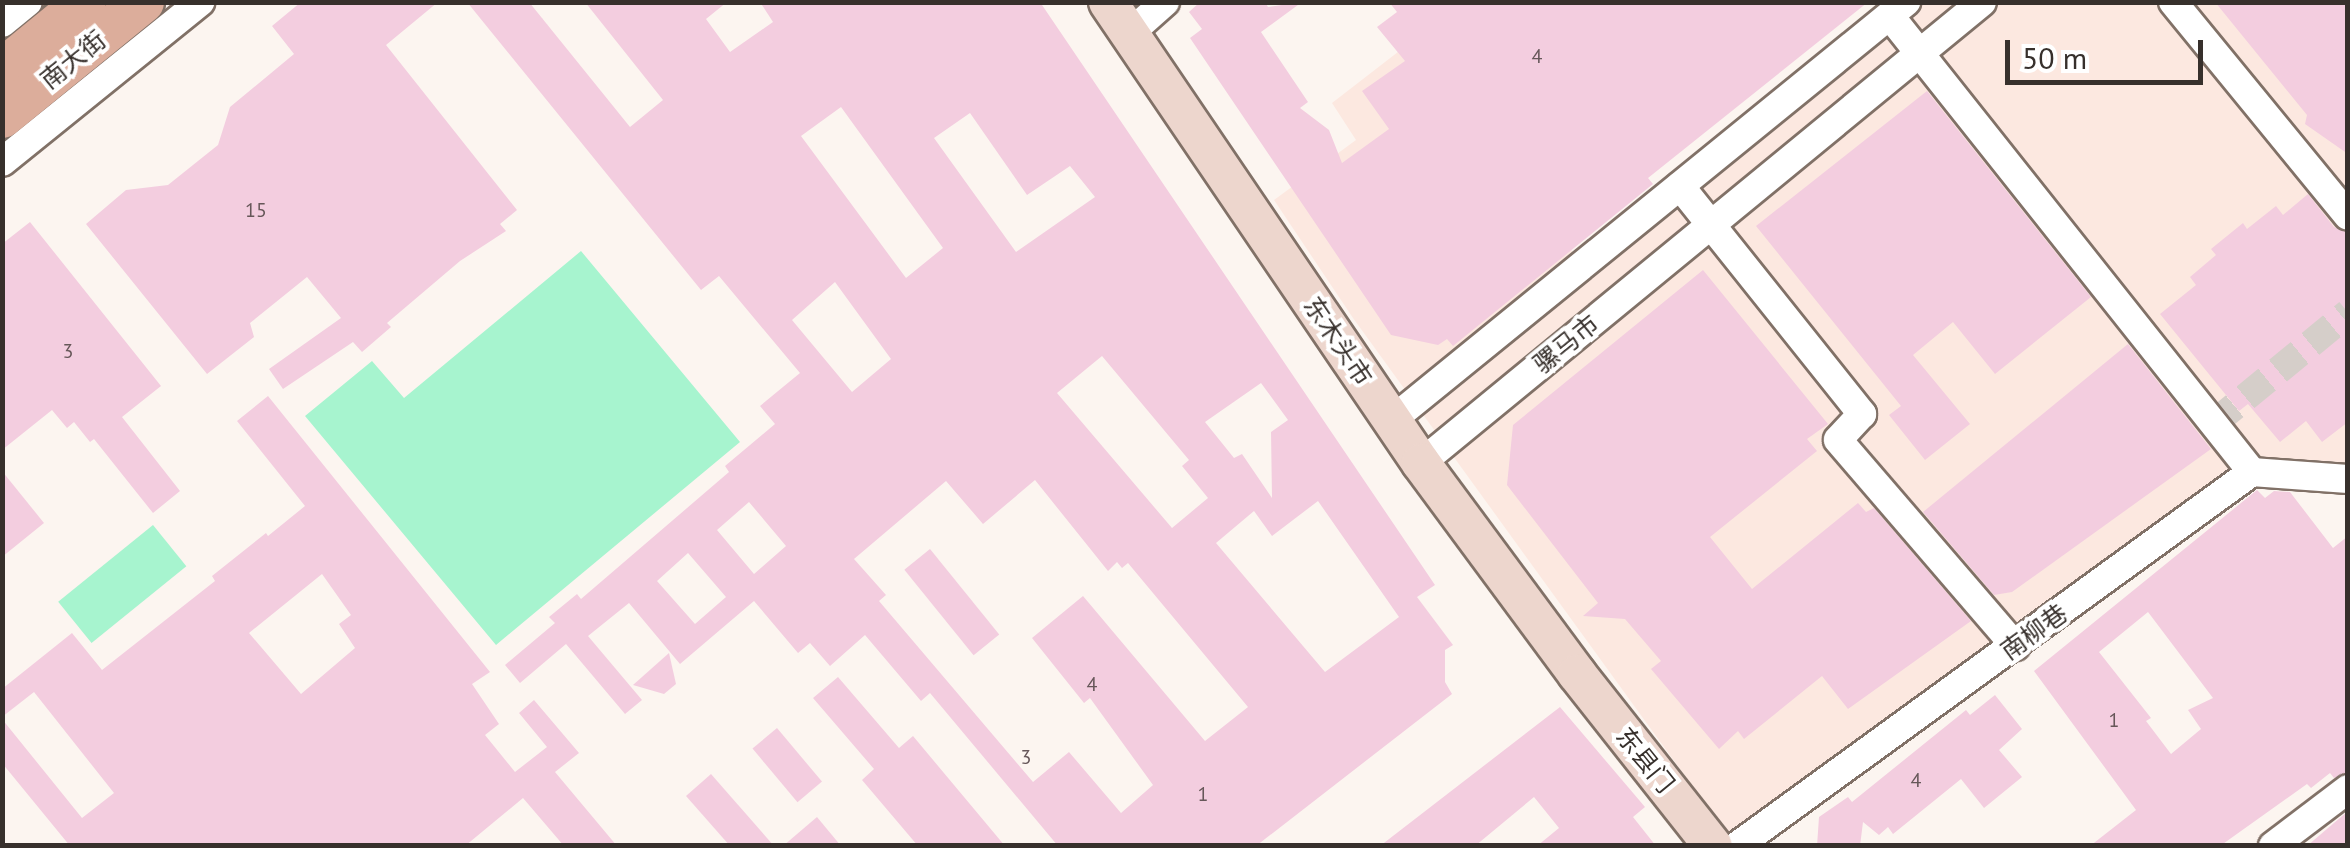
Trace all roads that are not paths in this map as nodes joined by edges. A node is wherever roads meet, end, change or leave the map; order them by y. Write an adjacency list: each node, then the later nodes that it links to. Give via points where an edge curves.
1 (28, 2): 10 (street)
2 (85, 2): 13 (main road, 南大街)
3 (143, 2): 14 (main road, 南大街)
4 (200, 2): 15 (street)
5 (1108, 2): 11 (street, 东木头市)
6 (1165, 2): 11 (street)
7 (1982, 2): 12 (street, 骡马市)
8 (2173, 2): 17 (street)
9 (1898, 9): 12 (street); 16 (street, 骡马市)
10 (2, 23)
11 (1129, 34): 19 (street, 东木头市)
12 (1920, 53): 18 (street, 骡马市); 21 (street)
13 (2, 70)
14 (2, 116)
15 (2, 162)
16 (1680, 186): 18 (street); 19 (street, 骡马市)
17 (2348, 216)
18 (1711, 226): 20 (street, 骡马市); 23 (street, via 1862,414 1838,440)
19 (1392, 420): 20 (street, 东木头市)
20 (1421, 462): 24 (street, 东木头市)
21 (2252, 472): 22 (street); 23 (street, 南柳巷)
22 (2348, 480)
23 (2014, 646): 27 (street, 南柳巷)
24 (1576, 674): 26 (street, 东县门)
25 (2348, 789): 28 (street)
26 (1714, 846)
27 (1737, 846)
28 (2273, 846)

